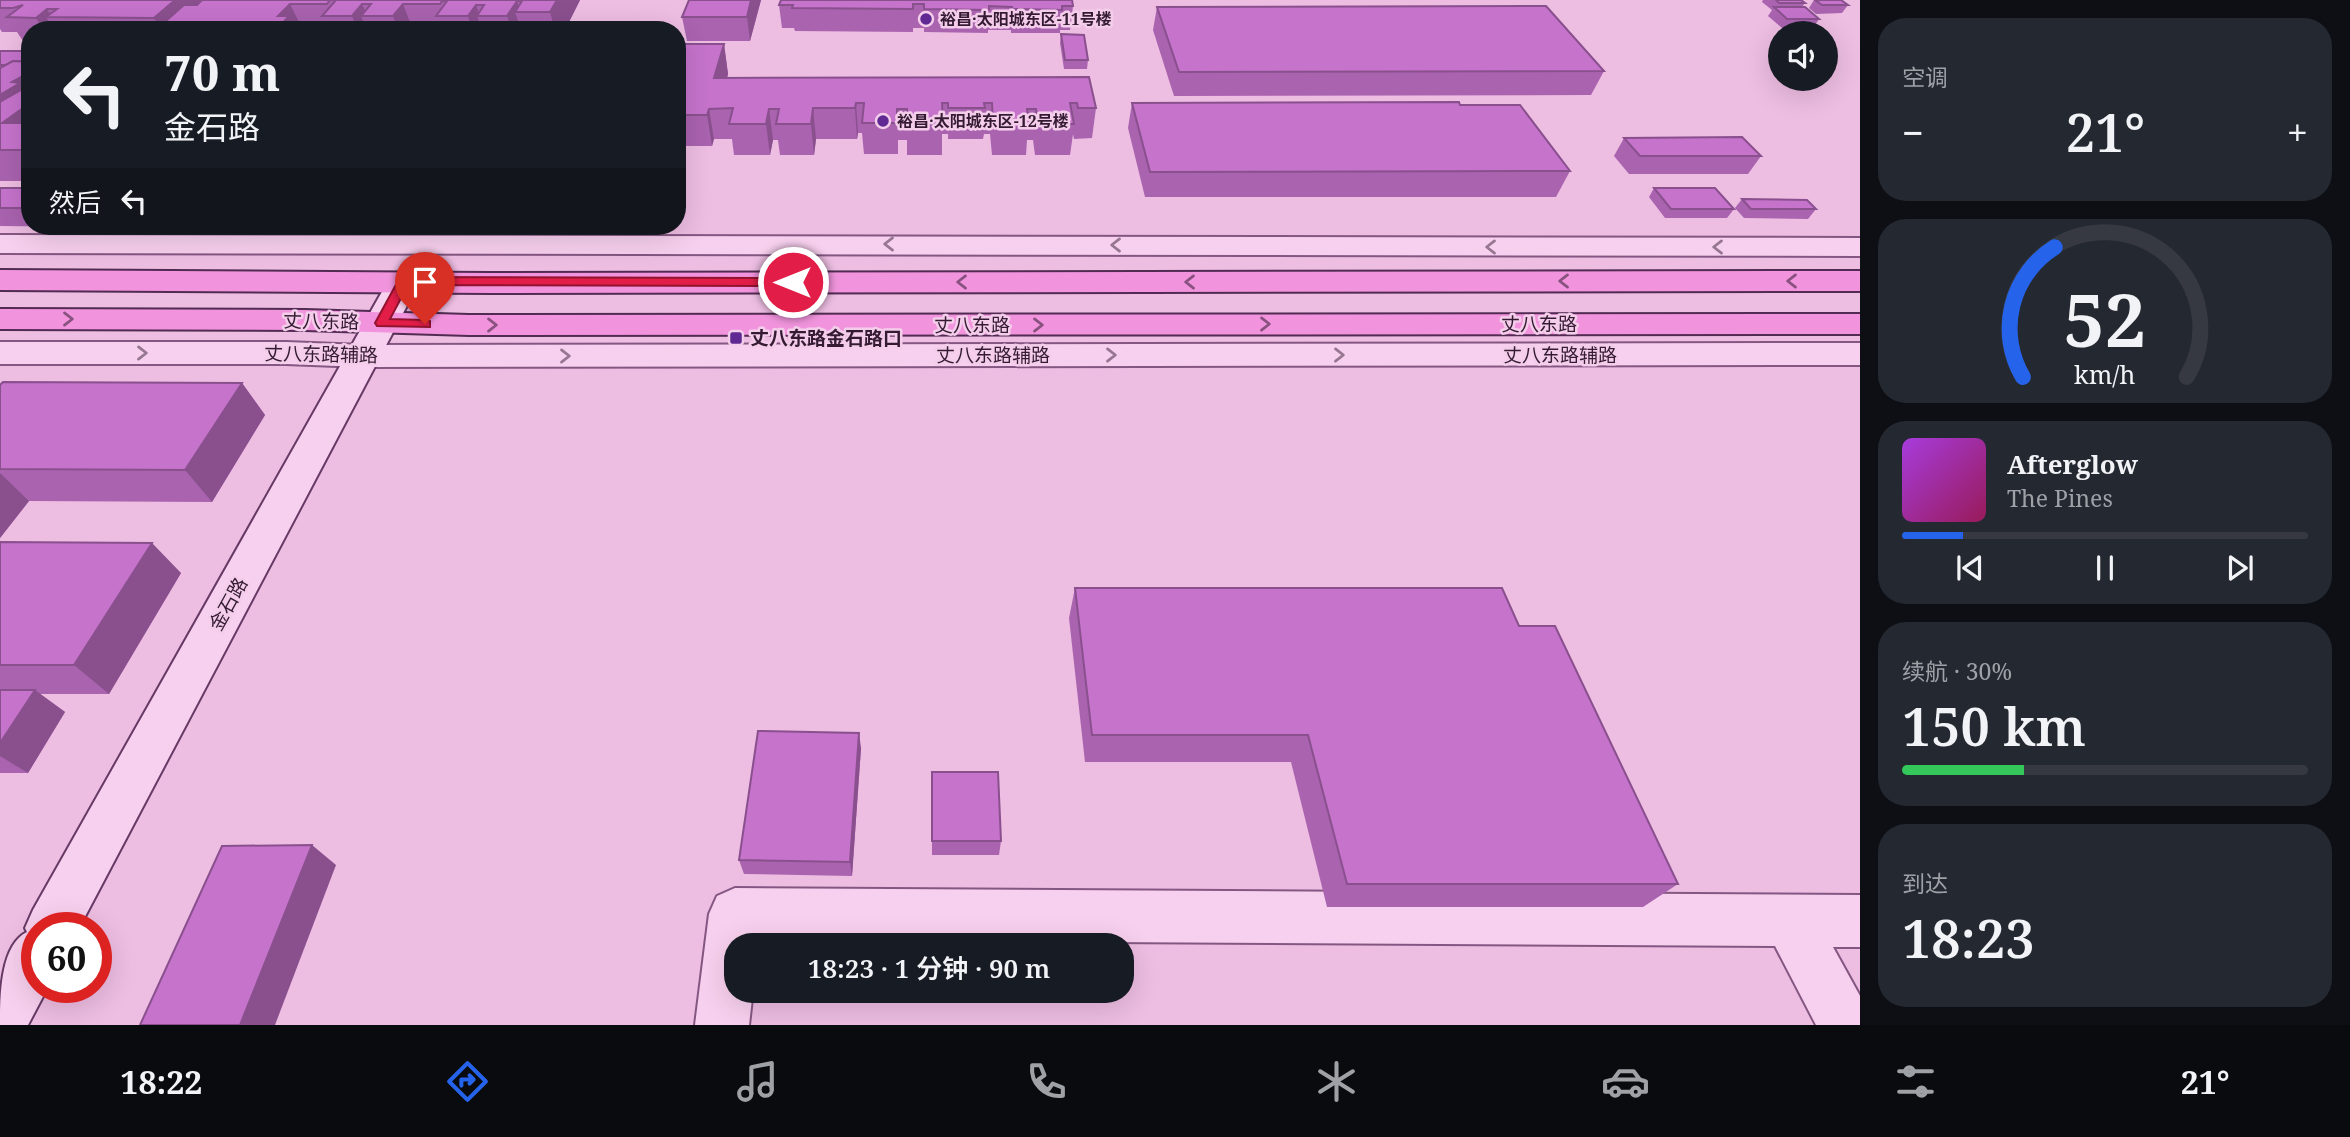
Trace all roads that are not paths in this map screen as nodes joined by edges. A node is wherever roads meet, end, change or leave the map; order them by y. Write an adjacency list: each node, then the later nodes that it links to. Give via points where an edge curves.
1 (0, 244): 2 (street, one-way to 1)
2 (1860, 247)
3 (0, 280): 4 (main road, 丈八东路)
4 (404, 281): 5 (main road, 丈八东路, one-way to 4); 8 (street, 金石路)
5 (1860, 281)
6 (0, 318): 8 (main road, 丈八东路, one-way to 8)
7 (1860, 324): 8 (main road, 丈八东路, one-way to 7)
8 (372, 340): 9 (street, 丈八东路辅路, one-way to 8, via 286,353); 10 (street, 丈八东路辅路, one-way to 10); 11 (street, 金石路)
9 (0, 353)
10 (1860, 354)
11 (60, 912)
12 (1790, 920): 13 (street); 16 (street, via 735,914); 17 (street)
13 (1860, 920)
14 (21, 983): 15 (street)
15 (0, 1021)
16 (722, 1025)
17 (1846, 1025)

